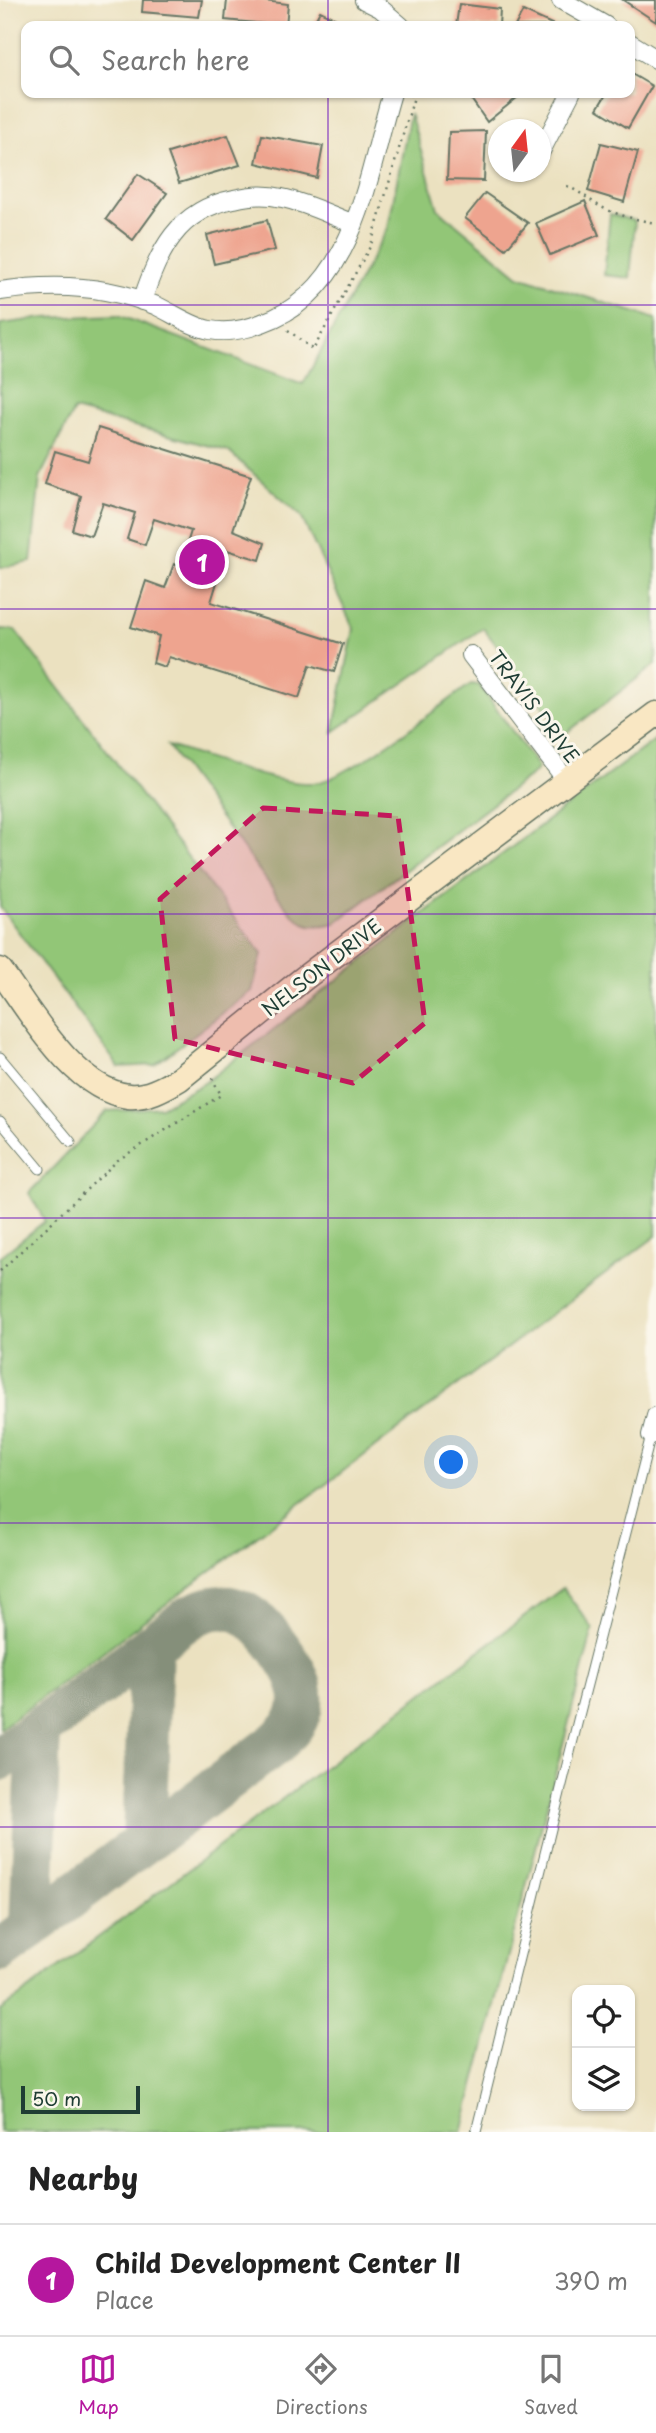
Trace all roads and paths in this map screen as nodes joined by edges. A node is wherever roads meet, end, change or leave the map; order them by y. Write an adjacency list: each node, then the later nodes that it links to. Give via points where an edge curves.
1 (364, 0): 3 (street)
2 (561, 0): 4 (street)
3 (395, 21)
4 (597, 21)
5 (635, 46): 6 (street)
6 (656, 59)
7 (391, 98): 12 (street)
8 (568, 98): 9 (street)
9 (551, 133)
10 (567, 186): 11 (path, via 608,209)
11 (656, 223)
12 (354, 224): 14 (street, via 266,195 213,204 188,219 169,239); 15 (street, via 342,252 310,295)
13 (0, 291): 14 (street, via 66,286)
14 (142, 301): 15 (street, via 209,330 233,330)
15 (275, 319): 16 (path)
16 (313, 350)
17 (471, 655): 19 (street, TRAVIS DRIVE)
18 (656, 714): 19 (street, NELSON DRIVE)
19 (567, 781): 22 (street, NELSON DRIVE)
20 (0, 970): 22 (street, NELSON DRIVE, via 70,1062 111,1092 146,1095 179,1079)
21 (0, 1057): 24 (lane)
22 (202, 1060): 26 (path, via 221,1095 118,1160)
23 (0, 1121): 25 (lane)
24 (71, 1143)
25 (40, 1169)
26 (0, 1271)
27 (656, 1416): 28 (street)
28 (650, 1435): 29 (lane)
29 (476, 2132)

